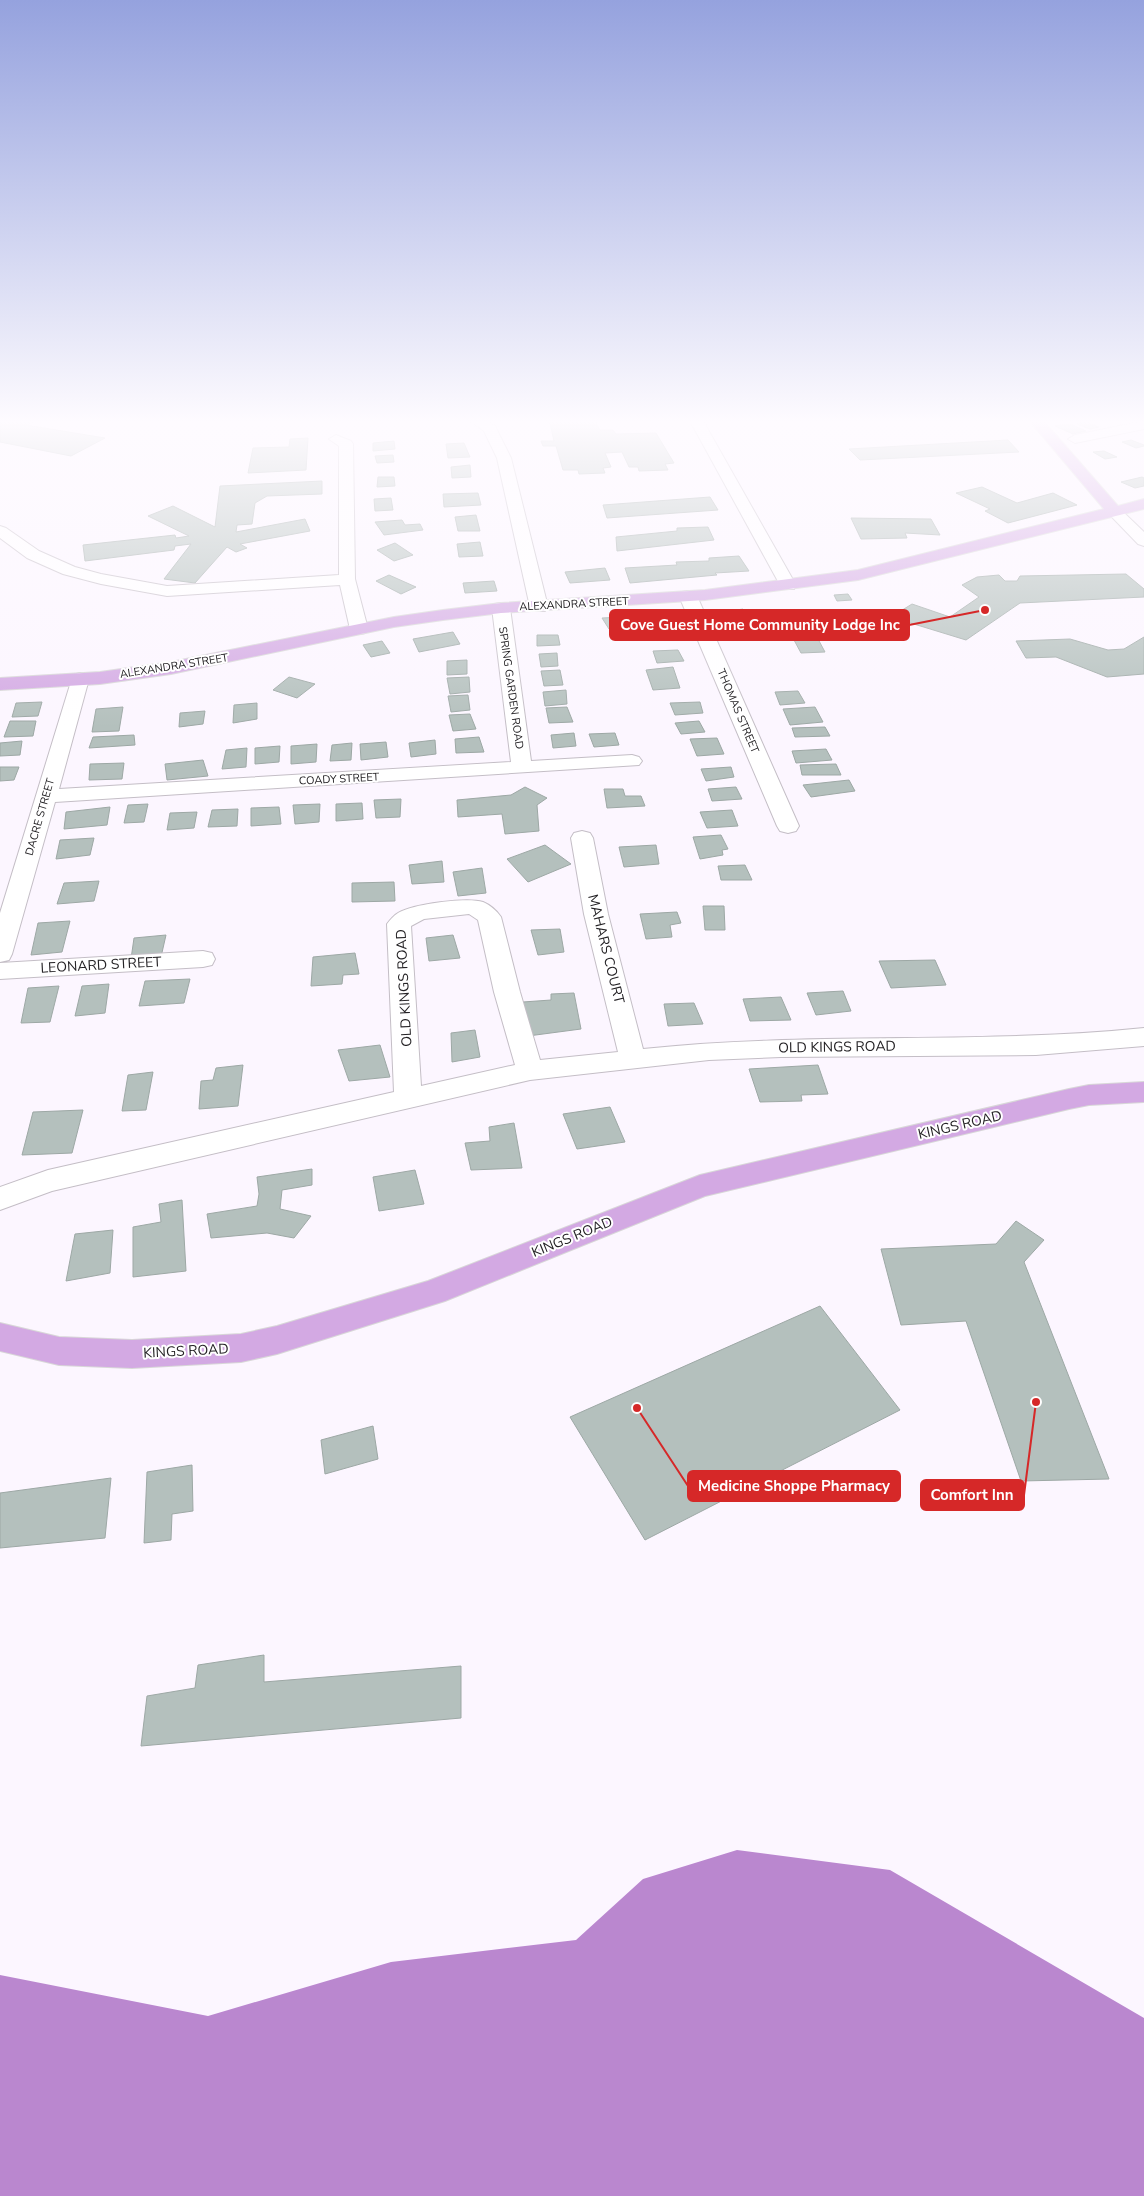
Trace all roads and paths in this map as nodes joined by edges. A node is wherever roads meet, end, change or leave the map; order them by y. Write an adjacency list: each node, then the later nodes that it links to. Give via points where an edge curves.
1 (346, 521): 8 (street)
2 (519, 521): 11 (street)
3 (751, 521): 9 (street)
4 (1074, 521): 9 (main road, ALEXANDRA STREET, via 858,575)
5 (1124, 521): 7 (street)
6 (0, 530): 8 (street, via 36,557 88,577 138,588 167,591)
7 (1144, 541)
8 (346, 579): 13 (street)
9 (788, 585): 10 (main road, ALEXANDRA STREET)
10 (688, 596): 11 (main road, ALEXANDRA STREET); 19 (street, THOMAS STREET)
11 (539, 607): 12 (main road, ALEXANDRA STREET)
12 (501, 608): 13 (main road, ALEXANDRA STREET); 17 (street, SPRING GARDEN ROAD)
13 (359, 629): 14 (main road, ALEXANDRA STREET, via 190,665)
14 (80, 679): 15 (main road, ALEXANDRA STREET); 18 (street, DACRE STREET)
15 (0, 684)
16 (632, 761): 17 (street, COADY STREET)
17 (522, 767): 18 (street, COADY STREET)
18 (46, 796): 21 (street, DACRE STREET)
19 (788, 826)
20 (582, 838): 25 (street, MAHARS COURT, via 596,914)
21 (0, 954)
22 (203, 959): 23 (street, LEONARD STREET)
23 (0, 971)
24 (1144, 1037): 25 (street, OLD KINGS ROAD, via 1036,1046 709,1051)
25 (634, 1060): 26 (street, OLD KINGS ROAD)
26 (530, 1071): 28 (street, OLD KINGS ROAD); 28 (street, OLD KINGS ROAD, via 489,917 470,906 418,914 406,917 399,924)
27 (1144, 1092): 30 (main road, KINGS ROAD, via 1069,1099 700,1186 434,1292 241,1348 93,1354 59,1351)
28 (408, 1100): 29 (street, OLD KINGS ROAD, via 48,1182)
29 (0, 1199)
30 (0, 1337)

